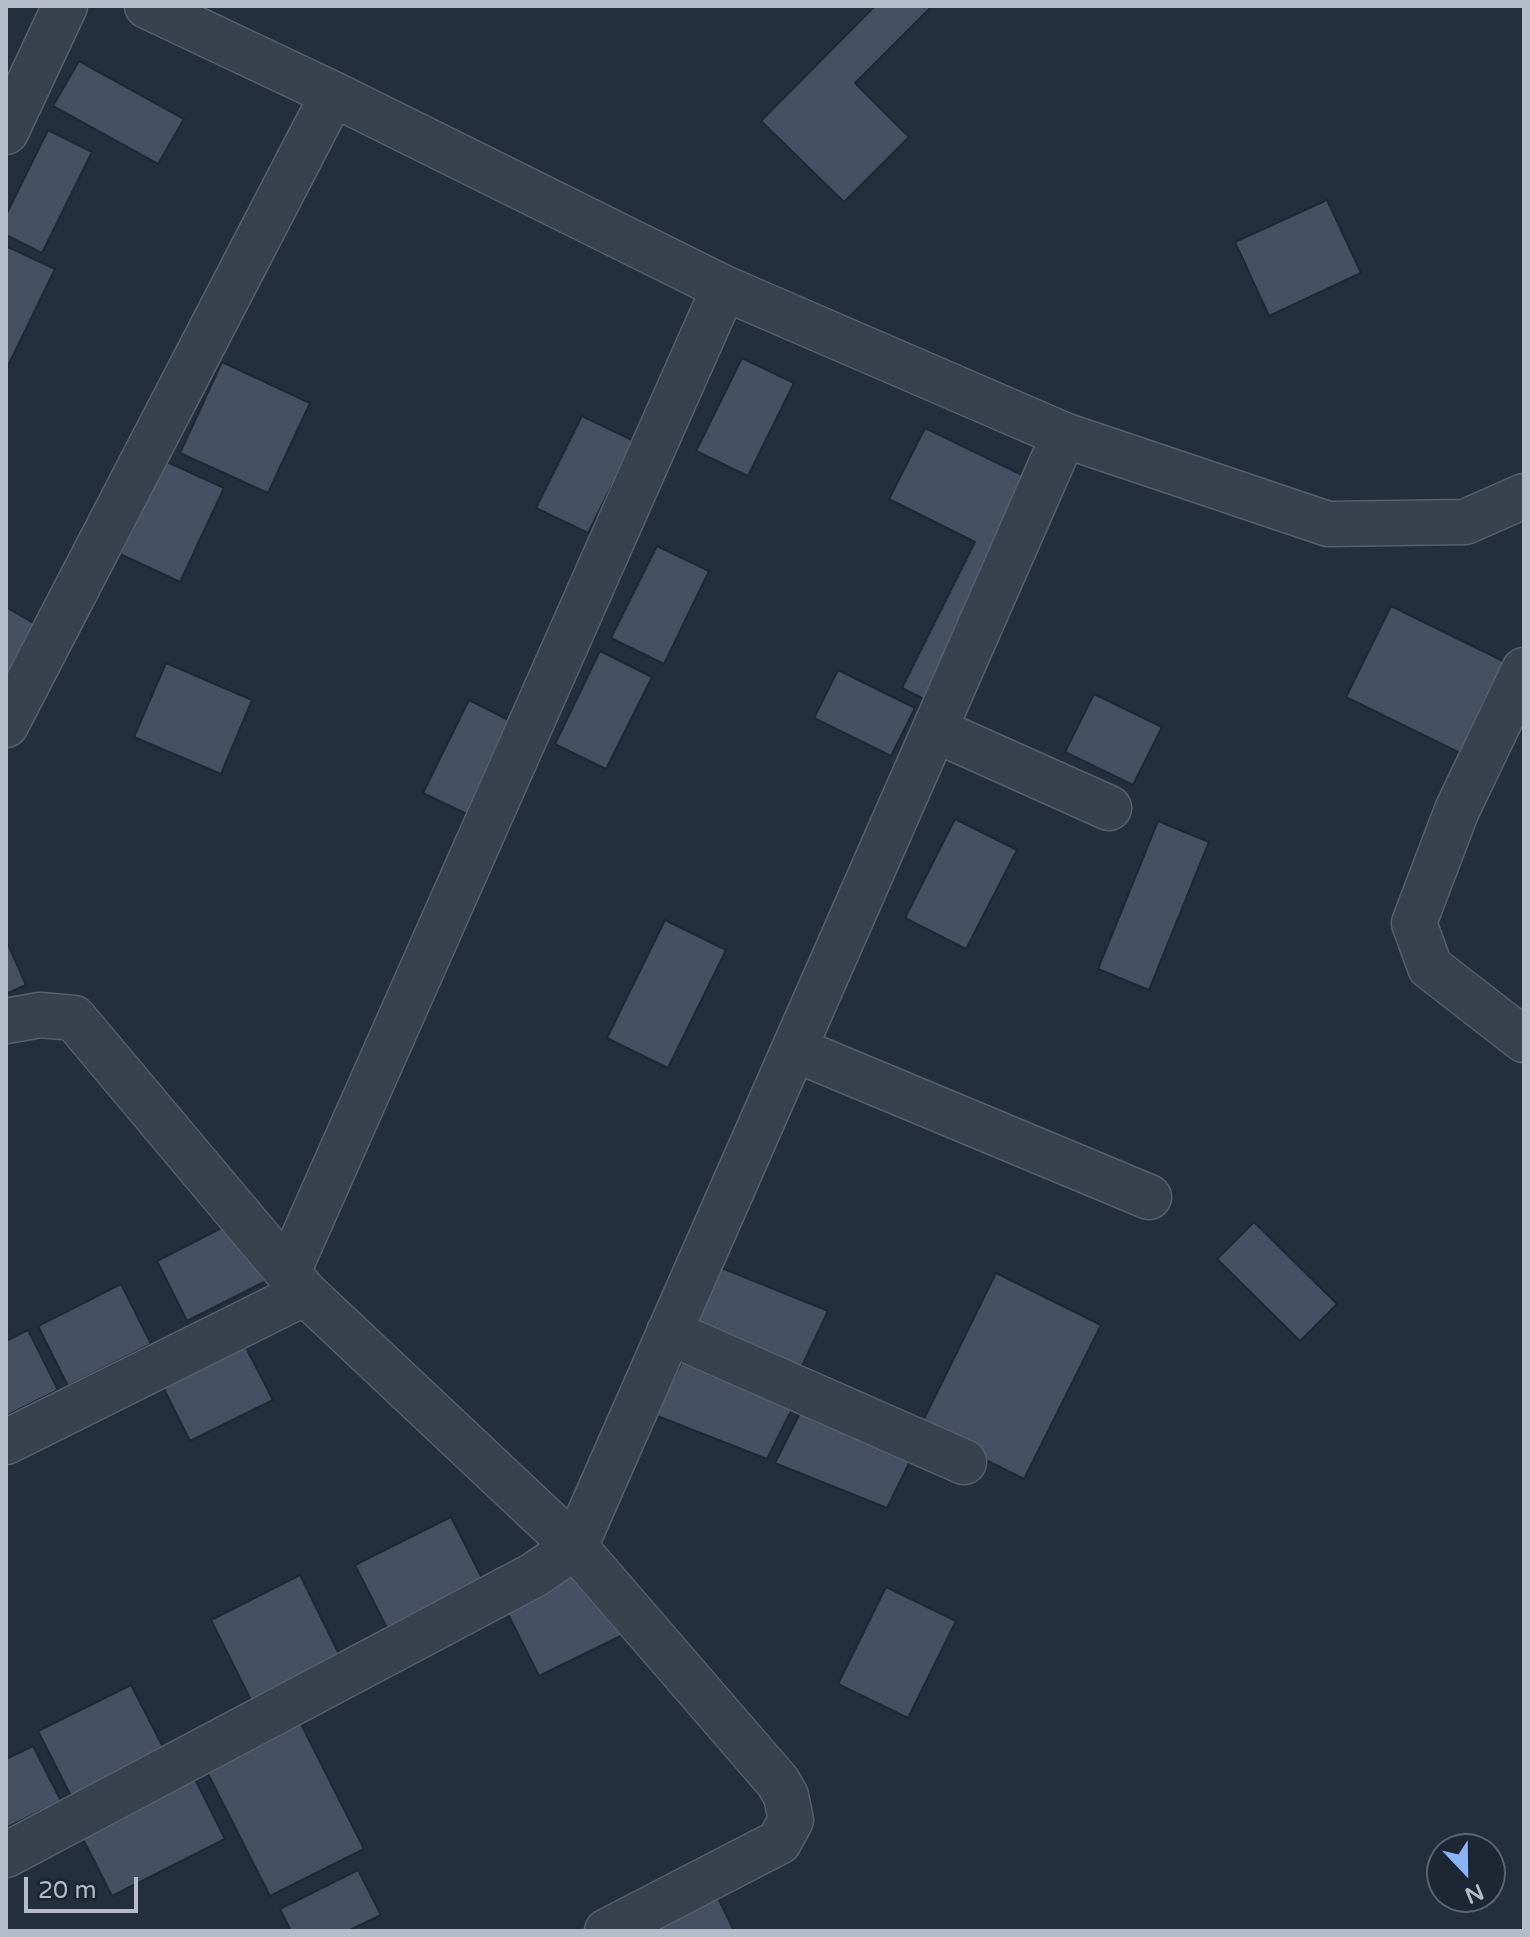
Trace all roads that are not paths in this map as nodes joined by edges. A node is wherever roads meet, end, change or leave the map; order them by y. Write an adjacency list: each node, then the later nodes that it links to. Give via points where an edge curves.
1 (65, 6): 4 (street)
2 (147, 6): 3 (street)
3 (333, 94): 5 (street); 9 (street)
4 (6, 132)
5 (724, 288): 6 (street); 16 (street)
6 (1064, 435): 7 (street, via 1328,524 1465,522); 10 (street)
7 (1521, 508)
8 (1524, 670): 13 (street, via 1457,810 1414,923 1430,967)
9 (6, 725)
10 (935, 730): 11 (street); 14 (street)
11 (1109, 808)
12 (6, 1021): 16 (street, via 40,1015 74,1018)
13 (1524, 1040)
14 (794, 1049): 15 (street); 17 (street)
15 (1149, 1197)
16 (297, 1282): 18 (street); 20 (street)
17 (669, 1332): 19 (street); 20 (street)
18 (6, 1442)
19 (964, 1462)
20 (575, 1547): 21 (street, via 534,1575); 22 (street, via 778,1782 791,1820 779,1842)
21 (6, 1855)
22 (607, 1931)

